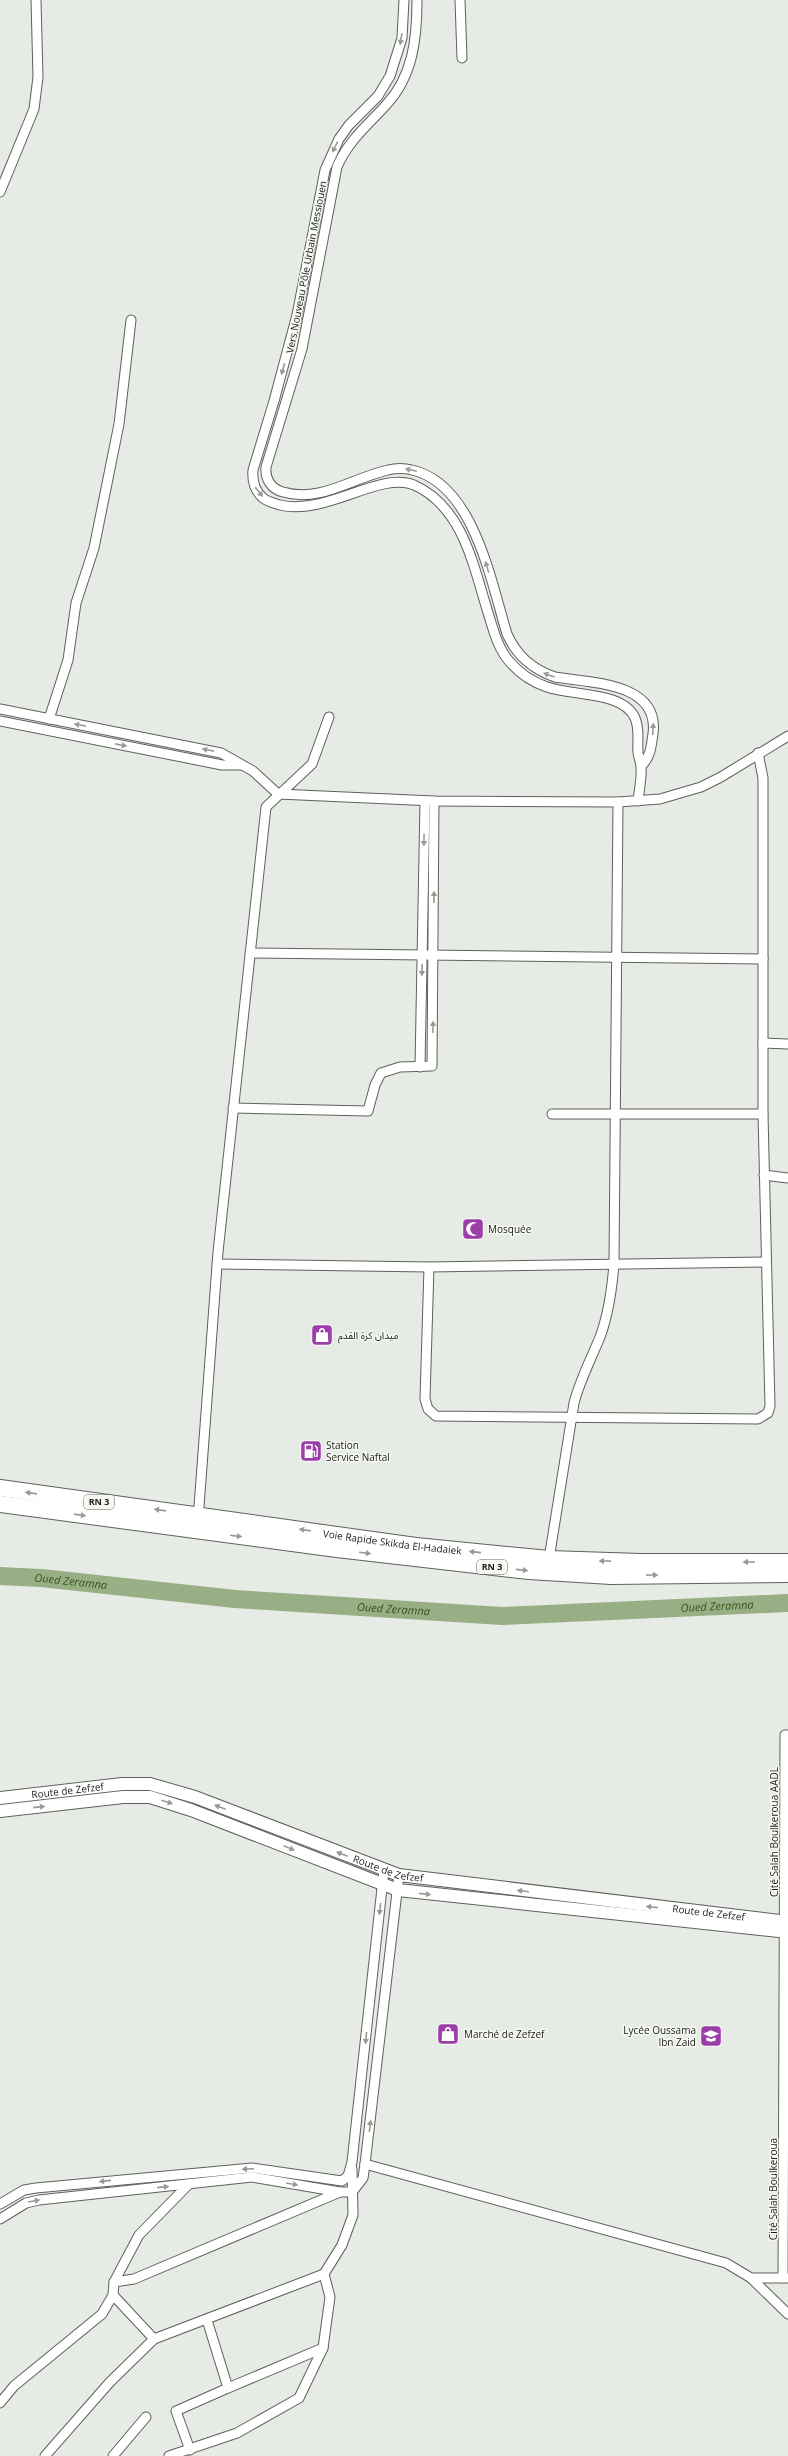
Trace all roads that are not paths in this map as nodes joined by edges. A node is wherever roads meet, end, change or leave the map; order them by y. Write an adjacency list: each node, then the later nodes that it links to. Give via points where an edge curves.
1 (36, 0): 6 (street, via 38,77 34,109)
2 (404, 0): 9 (street, Vers Nouveau Pôle Urbain Messiouen, one-way to 9, via 402,38 390,76 378,96 349,125 335,146 325,170 296,315 253,470 253,482 261,496 271,502)
3 (417, 0): 8 (street, Vers Nouveau Pôle Urbain Messiouen, via 416,41 408,70 386,105 350,142 332,180 302,348 266,467 267,477 272,486)
4 (460, 0): 5 (street)
5 (462, 58)
6 (0, 192)
7 (130, 320): 12 (street, via 119,424 96,540 76,602 68,660)
8 (290, 494): 9 (street); 17 (street, Vers Nouveau Pôle Urbain Messiouen, one-way to 8, via 650,753 653,730 652,715 644,701 625,690 555,677 526,661 507,634 471,524 455,500 435,481 417,471 396,468 317,494)
9 (287, 506): 17 (street, Vers Nouveau Pôle Urbain Messiouen, via 316,506 392,483 412,485 433,497 449,513 461,532 495,635 509,661 523,675 540,685 612,700 628,708 637,722 638,754)
10 (0, 709): 12 (street)
11 (329, 717): 18 (street, via 312,764)
12 (49, 719): 16 (street, one-way to 12, via 221,753)
13 (0, 721): 16 (street, one-way to 16, via 222,765)
14 (788, 736): 15 (street)
15 (758, 753): 20 (street, via 701,787 681,794); 26 (street, via 763,778)
16 (243, 765): 18 (street)
17 (642, 765): 20 (street, Vers Nouveau Pôle Urbain Messiouen)
18 (278, 794): 19 (street); 22 (street, via 266,807)
19 (430, 801): 21 (street); 23 (street, one-way to 23); 24 (street, one-way to 19)
20 (638, 801): 21 (street)
21 (618, 802): 25 (street)
22 (250, 953): 23 (street); 30 (street)
23 (422, 955): 24 (street); 29 (street, one-way to 29)
24 (433, 955): 25 (street); 29 (street, one-way to 24, via 432,1066)
25 (617, 957): 26 (street); 32 (street)
26 (763, 959): 27 (street)
27 (763, 1043): 28 (street); 33 (street)
28 (788, 1044)
29 (420, 1067): 30 (street, via 400,1067 381,1073 374,1085 368,1111)
30 (233, 1108): 37 (street)
31 (552, 1114): 32 (street)
32 (615, 1114): 33 (street); 38 (street)
33 (763, 1114): 34 (street)
34 (764, 1175): 35 (street); 36 (street)
35 (788, 1178)
36 (766, 1262): 38 (street); 40 (street, via 770,1406 765,1416 758,1419)
37 (217, 1264): 39 (street); 43 (street)
38 (614, 1264): 39 (street); 40 (street, via 612,1291 605,1322 582,1379)
39 (429, 1267): 40 (street, via 425,1399 432,1413 441,1417)
40 (571, 1416): 45 (street)
41 (0, 1488): 43 (highway, Voie Rapide Skikda El-Hadaiek / RN 3, one-way to 41)
42 (0, 1504): 44 (highway, Voie Rapide Skikda El-Hadaiek / RN 3, one-way to 44)
43 (199, 1515): 44 (street); 45 (highway, Voie Rapide Skikda El-Hadaiek / RN 3, one-way to 43, via 416,1546)
44 (197, 1531): 47 (highway, Voie Rapide Skikda El-Hadaiek / RN 3, one-way to 47, via 464,1564 573,1574)
45 (549, 1559): 46 (highway, Voie Rapide Skikda El-Hadaiek / RN 3, one-way to 45)
46 (788, 1562)
47 (788, 1574)
48 (788, 1735): 55 (street, Cité Salah Boulkeroua AADL, via 785,1735)
49 (0, 1798): 51 (main road, Route de Zefzef, one-way to 49, via 195,1797 150,1784 122,1784)
50 (0, 1811): 53 (main road, Route de Zefzef, one-way to 53, via 123,1797 150,1797 191,1810)
51 (384, 1870): 52 (main road, Route de Zefzef); 53 (street)
52 (399, 1875): 54 (street); 55 (main road, Route de Zefzef, one-way to 52)
53 (383, 1885): 54 (main road, Route de Zefzef); 57 (street, one-way to 57)
54 (398, 1890): 55 (main road, Route de Zefzef, one-way to 55); 58 (street, one-way to 54)
55 (787, 1927): 56 (street, Cité Salah Boulkeroua)
56 (786, 2096): 66 (street, Cité Salah Boulkeroua)
57 (352, 2162): 61 (street); 62 (street, one-way to 62, via 348,2176 342,2181 252,2168 36,2188 24,2190)
58 (365, 2164): 61 (street, via 363,2178); 65 (street, via 726,2263)
59 (189, 2184): 60 (street, one-way to 60, via 252,2177); 63 (street, one-way to 59, via 20,2206 39,2200); 67 (street, via 139,2235)
60 (340, 2192): 61 (street); 67 (street, via 134,2279)
61 (352, 2192): 64 (street, via 352,2215 342,2245)
62 (0, 2204)
63 (0, 2219)
64 (324, 2274): 70 (street); 72 (street, via 330,2297)
65 (751, 2278): 66 (street); 69 (street)
66 (786, 2278)
67 (114, 2282): 68 (street)
68 (114, 2295): 71 (street); 74 (street, via 102,2314 14,2386)
69 (788, 2314)
70 (207, 2320): 71 (street); 73 (street)
71 (154, 2339): 77 (street, via 110,2382)
72 (323, 2348): 73 (street); 76 (street, via 299,2398 237,2433)
73 (228, 2388): 76 (street, via 176,2411)
74 (0, 2403)
75 (146, 2417): 78 (street)
76 (190, 2450): 79 (street)
77 (45, 2456)
78 (113, 2456)
79 (169, 2456)

